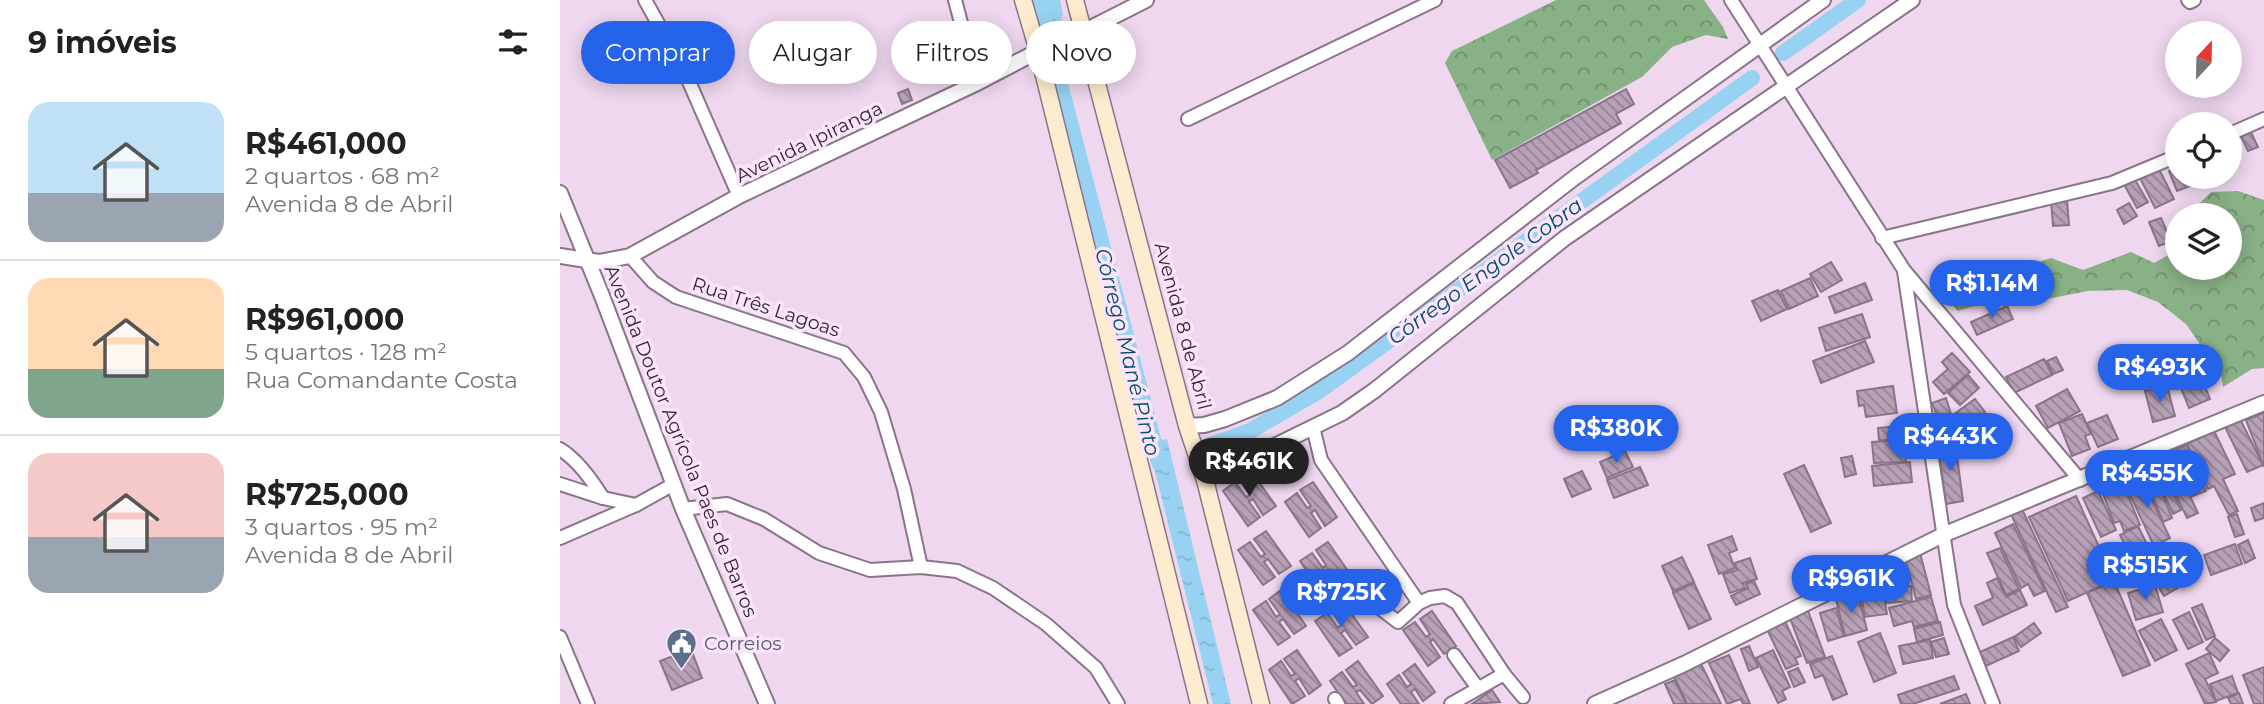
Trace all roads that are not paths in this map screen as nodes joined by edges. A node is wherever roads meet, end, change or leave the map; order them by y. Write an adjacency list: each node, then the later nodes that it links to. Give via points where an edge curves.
1 (645, 0): 26 (street, via 683,68)
2 (955, 0): 12 (street)
3 (1023, 0): 13 (main road)
4 (1075, 0): 14 (main road, Avenida 8 de Abril)
5 (1146, 0): 15 (street, Avenida Ipiranga)
6 (1435, 0): 21 (street)
7 (1731, 0): 16 (street)
8 (1823, 0): 16 (street)
9 (1912, 0): 20 (street)
10 (2188, 0): 11 (street)
11 (2194, 0)
12 (961, 21)
13 (1030, 21)
14 (1079, 21)
15 (1105, 21)
16 (1760, 44): 20 (street); 33 (street, via 1574,178 1348,354 1277,398 1225,419)
17 (975, 84): 26 (street, Avenida Ipiranga)
18 (1047, 84): 56 (main road)
19 (1095, 84): 33 (main road, Avenida 8 de Abril)
20 (1788, 86): 27 (street); 34 (street, via 1565,238 1375,390)
21 (1188, 119)
22 (2264, 120): 23 (street)
23 (2242, 129)
24 (2165, 161): 27 (street, via 2112,183)
25 (560, 192): 30 (street, Avenida Doutor Agrícola Paes de Barros)
26 (739, 196): 29 (street, Avenida Ipiranga)
27 (1882, 238): 31 (street)
28 (560, 256): 30 (street, Avenida Ipiranga)
29 (630, 256): 30 (street, Avenida Ipiranga); 45 (street, Rua Três Lagoas, via 653,282 676,297 844,353 864,377 881,412)
30 (589, 261): 39 (street, Avenida Doutor Agrícola Paes de Barros)
31 (1904, 271): 37 (street); 43 (street)
32 (2264, 402): 37 (street)
33 (1187, 426): 36 (main road, Avenida 8 de Abril)
34 (1313, 427): 36 (street); 47 (street, via 1321,460)
35 (560, 449): 40 (street)
36 (1205, 480): 57 (main road, Avenida 8 de Abril)
37 (2080, 480): 43 (street)
38 (560, 484): 40 (street)
39 (674, 484): 41 (street); 42 (street, Avenida Doutor Agrícola Paes de Barros)
40 (603, 498): 41 (street)
41 (636, 505): 44 (street)
42 (684, 509): 45 (street, via 727,504 819,553 870,570); 54 (street, Avenida Doutor Agrícola Paes de Barros)
43 (1945, 534): 59 (street); 60 (street, via 1954,605)
44 (560, 538)
45 (921, 567): 55 (street, via 957,571 993,588 1046,624 1096,668)
46 (1367, 586): 47 (street, via 1381,609 1398,622)
47 (1419, 603): 50 (street, via 1444,596 1457,603)
48 (560, 637): 53 (street)
49 (1454, 654): 51 (street)
50 (1504, 674): 51 (street); 52 (street)
51 (1477, 687): 58 (street)
52 (1524, 697)
53 (588, 704)
54 (766, 704)
55 (1118, 704)
56 (1199, 704)
57 (1261, 704)
58 (1451, 704)
59 (1595, 704)
60 (1993, 704)

